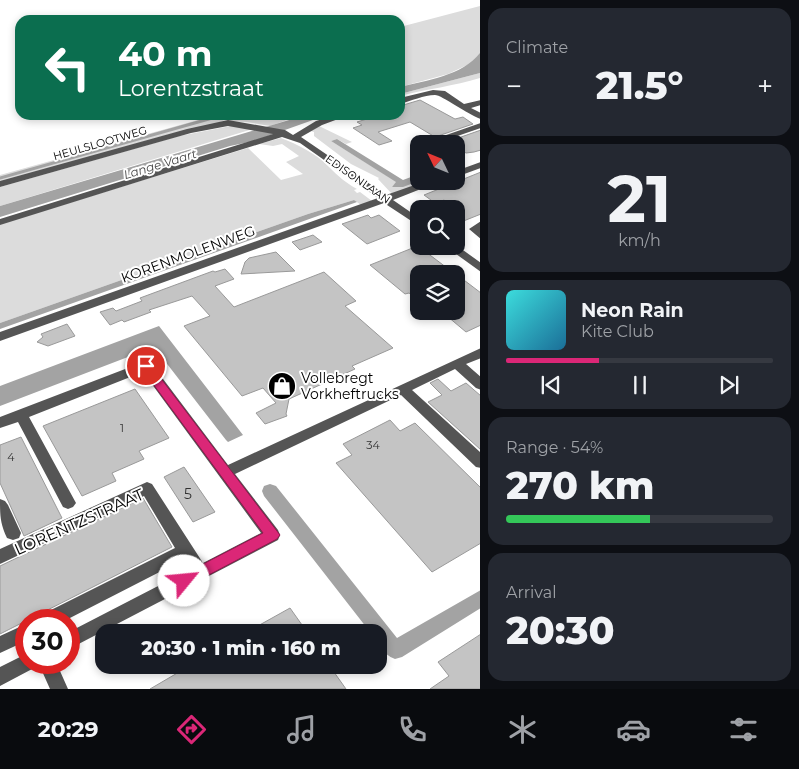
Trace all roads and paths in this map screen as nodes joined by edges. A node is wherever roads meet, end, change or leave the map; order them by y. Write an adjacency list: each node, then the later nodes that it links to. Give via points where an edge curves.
1 (405, 100): 3 (street, via 437,92 446,94)
2 (480, 102): 3 (street)
3 (464, 107): 4 (street)
4 (480, 117)
5 (329, 120): 9 (street)
6 (480, 125): 8 (street)
7 (285, 134): 9 (street, HEULSLOOTWEG); 12 (street, HEULSLOOTWEG, via 228,123); 16 (street)
8 (451, 135)
9 (295, 137): 14 (street, EDISONLAAN)
10 (480, 165): 11 (street)
11 (465, 171)
12 (0, 184)
13 (411, 190): 14 (street, KORENMOLENWEG)
14 (386, 199): 15 (street, EDISONLAAN); 19 (street, KORENMOLENWEG)
15 (410, 216)
16 (0, 222)
17 (462, 255): 18 (street)
18 (480, 268)
19 (0, 337)
20 (480, 352): 21 (street)
21 (456, 364): 22 (street); 23 (street)
22 (480, 385)
23 (403, 389): 26 (street); 27 (street)
24 (20, 415): 25 (street); 27 (street, via 146,366); 28 (street)
25 (0, 423)
26 (480, 463)
27 (226, 472): 33 (street, via 272,535)
28 (68, 503)
29 (0, 505): 30 (street)
30 (12, 533)
31 (186, 550): 32 (street, LORENTZSTRAAT, via 147,488); 33 (street, LORENTZSTRAAT); 34 (street)
32 (0, 557)
33 (200, 573): 35 (street)
34 (71, 609)
35 (80, 635)
36 (15, 638): 37 (street)
37 (0, 645)
38 (15, 669): 40 (street)
39 (52, 674): 41 (street)
40 (0, 677)
41 (59, 689)

